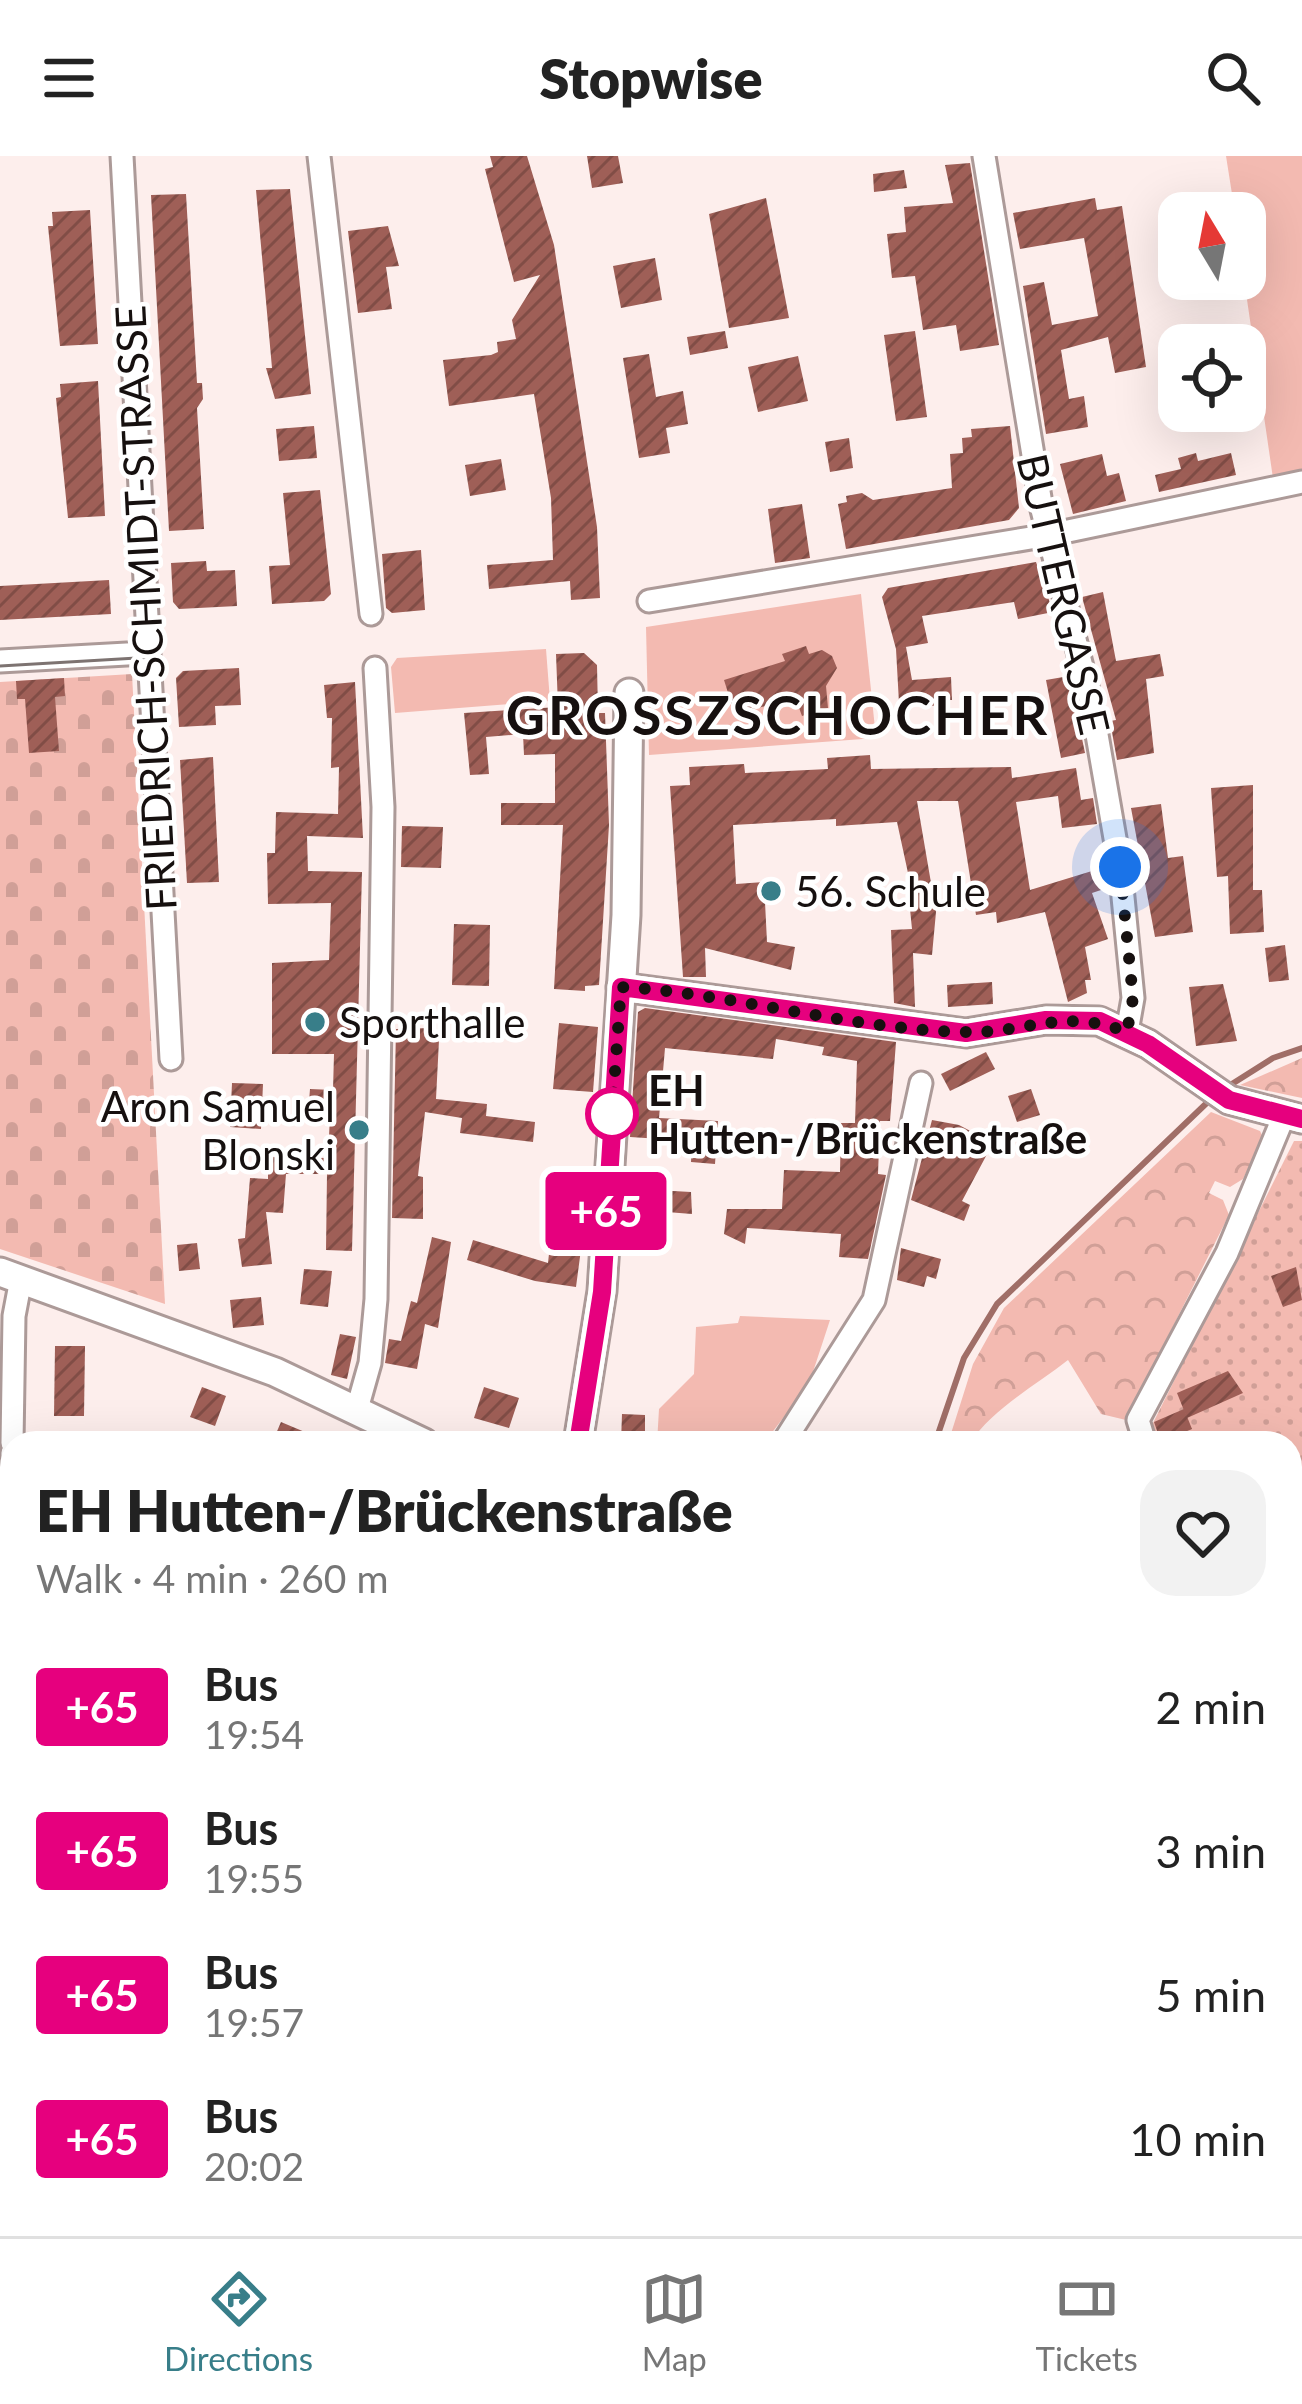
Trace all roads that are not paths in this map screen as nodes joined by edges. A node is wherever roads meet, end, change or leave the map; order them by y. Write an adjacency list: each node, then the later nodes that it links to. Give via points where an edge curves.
1 (122, 156): 8 (street, FRIEDRICH-SCHMIDT-STRASSE)
2 (319, 156): 7 (street)
3 (984, 156): 5 (street, BUTTERGASSE)
4 (1302, 482): 5 (street)
5 (1049, 535): 6 (street); 13 (street, BUTTERGASSE, via 1092,706 1120,867 1133,998)
6 (649, 601)
7 (370, 614)
8 (145, 653): 9 (street); 14 (street, FRIEDRICH-SCHMIDT-STRASSE)
9 (0, 661)
10 (375, 668): 18 (street, via 383,960 376,1299)
11 (629, 693): 12 (main road)
12 (621, 987): 13 (main road, via 932,1030 1074,1018); 21 (main road, via 602,1292)
13 (1127, 1032): 16 (main road, via 1252,1110)
14 (170, 1059)
15 (921, 1084): 22 (street, via 874,1300)
16 (1293, 1119): 23 (street, via 1138,1420)
17 (10, 1276): 18 (main road, via 203,1343); 19 (street)
18 (357, 1409): 20 (main road)
19 (12, 1431)
20 (400, 1431)
21 (580, 1431)
22 (791, 1431)
23 (1141, 1431)

